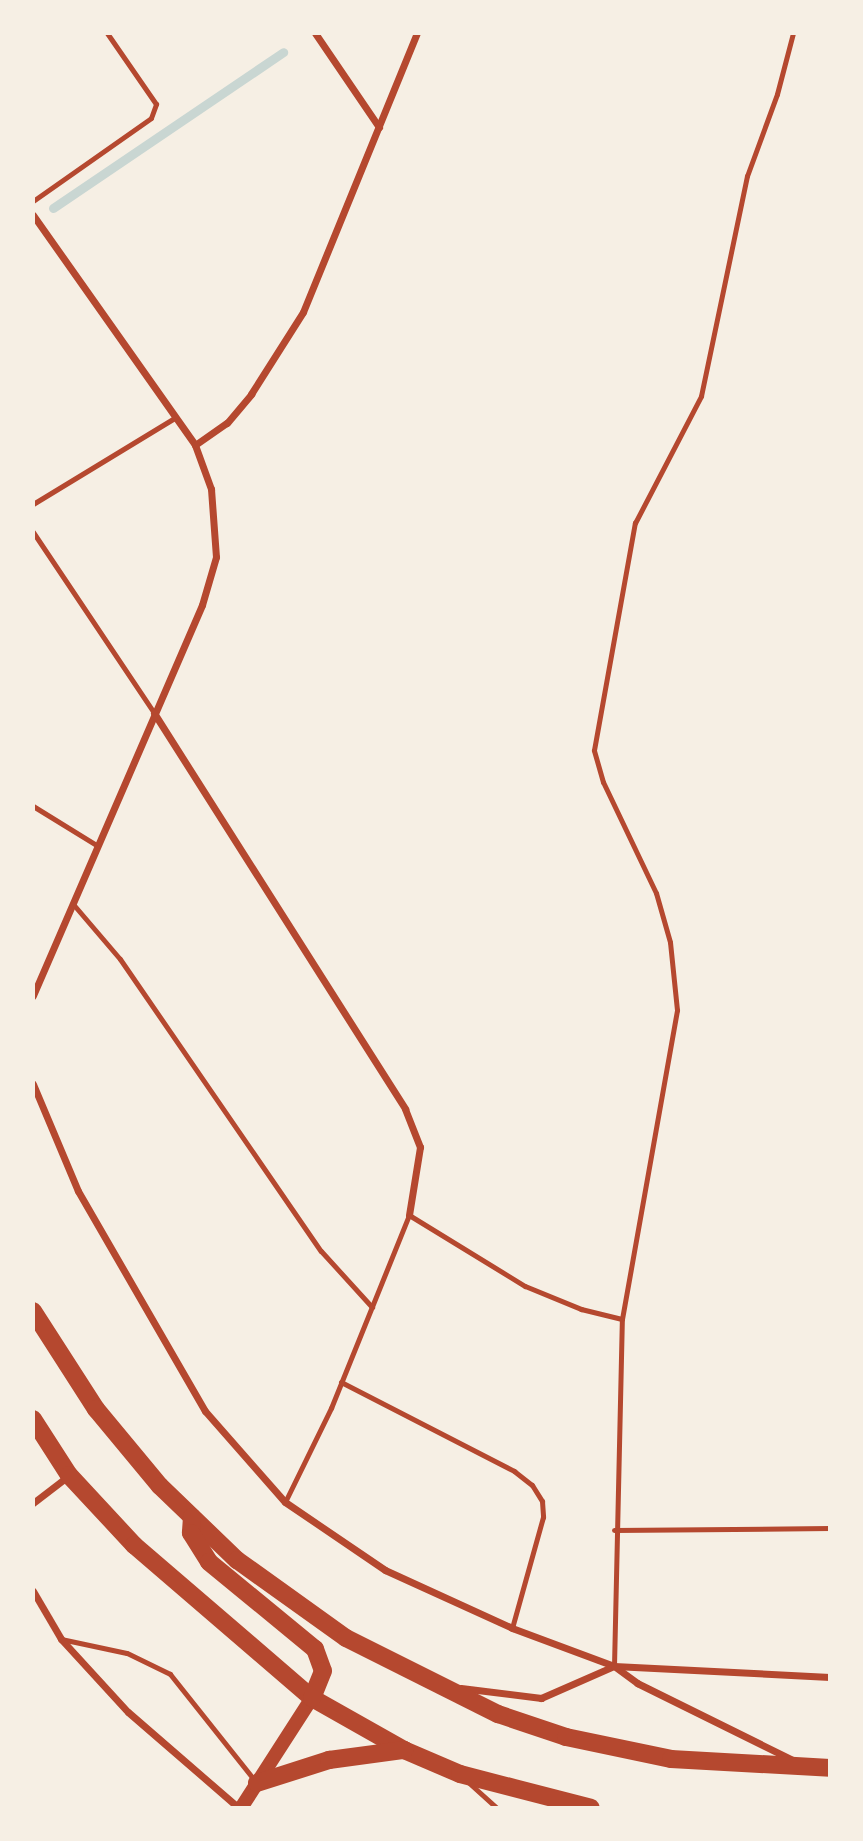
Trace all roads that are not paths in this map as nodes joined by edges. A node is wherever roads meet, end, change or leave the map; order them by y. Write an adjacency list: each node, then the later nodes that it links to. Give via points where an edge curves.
1 (107, 33): 6 (lane, via 156,104 151,118)
2 (315, 33): 5 (street)
3 (417, 33): 5 (street)
4 (793, 33): 21 (lane, via 747,176 701,396 635,523 594,750 603,782 656,893 670,942 677,1010)
5 (379, 127): 9 (street, via 303,312 285,344 227,423)
6 (33, 201)
7 (33, 215): 8 (street)
8 (176, 417): 9 (street); 10 (lane)
9 (195, 445): 12 (street, via 211,489 216,557 202,605)
10 (33, 504)
11 (33, 532): 12 (lane)
12 (154, 713): 14 (street); 18 (street, via 405,1109 420,1147)
13 (33, 806): 14 (lane)
14 (98, 846): 15 (street)
15 (73, 904): 16 (street); 19 (lane, via 120,959 321,1251)
16 (33, 996)
17 (33, 1084): 25 (street, via 78,1191 205,1411)
18 (409, 1215): 19 (lane); 21 (lane, via 525,1286 581,1309)
19 (372, 1307): 22 (lane)
20 (33, 1311): 27 (main road, via 96,1409)
21 (622, 1319): 29 (lane)
22 (341, 1382): 25 (lane); 31 (lane, via 514,1471 532,1485 542,1501 543,1517)
23 (33, 1419): 24 (main road)
24 (69, 1475): 26 (street); 36 (main road, via 134,1545)
25 (285, 1502): 31 (street, via 384,1570)
26 (33, 1503)
27 (192, 1517): 35 (main road, via 237,1560 346,1638); 36 (main road, via 191,1533 209,1562 315,1649 323,1671)
28 (830, 1528): 29 (lane)
29 (614, 1530): 33 (lane)
30 (33, 1591): 32 (street)
31 (512, 1628): 33 (street)
32 (61, 1639): 41 (lane, via 148,1660 170,1674); 42 (street, via 128,1712)
33 (614, 1666): 34 (street); 35 (street, via 541,1698); 38 (street, via 637,1683)
34 (830, 1677)
35 (432, 1684): 38 (main road, via 498,1714 566,1737 671,1759)
36 (312, 1698): 37 (main road); 41 (main road)
37 (404, 1750): 40 (main road); 41 (main road, via 329,1760)
38 (811, 1768): 39 (main road)
39 (830, 1768)
40 (460, 1774): 43 (lane); 44 (main road)
41 (257, 1783): 42 (main road)
42 (240, 1808)
43 (497, 1808)
44 (592, 1808)

